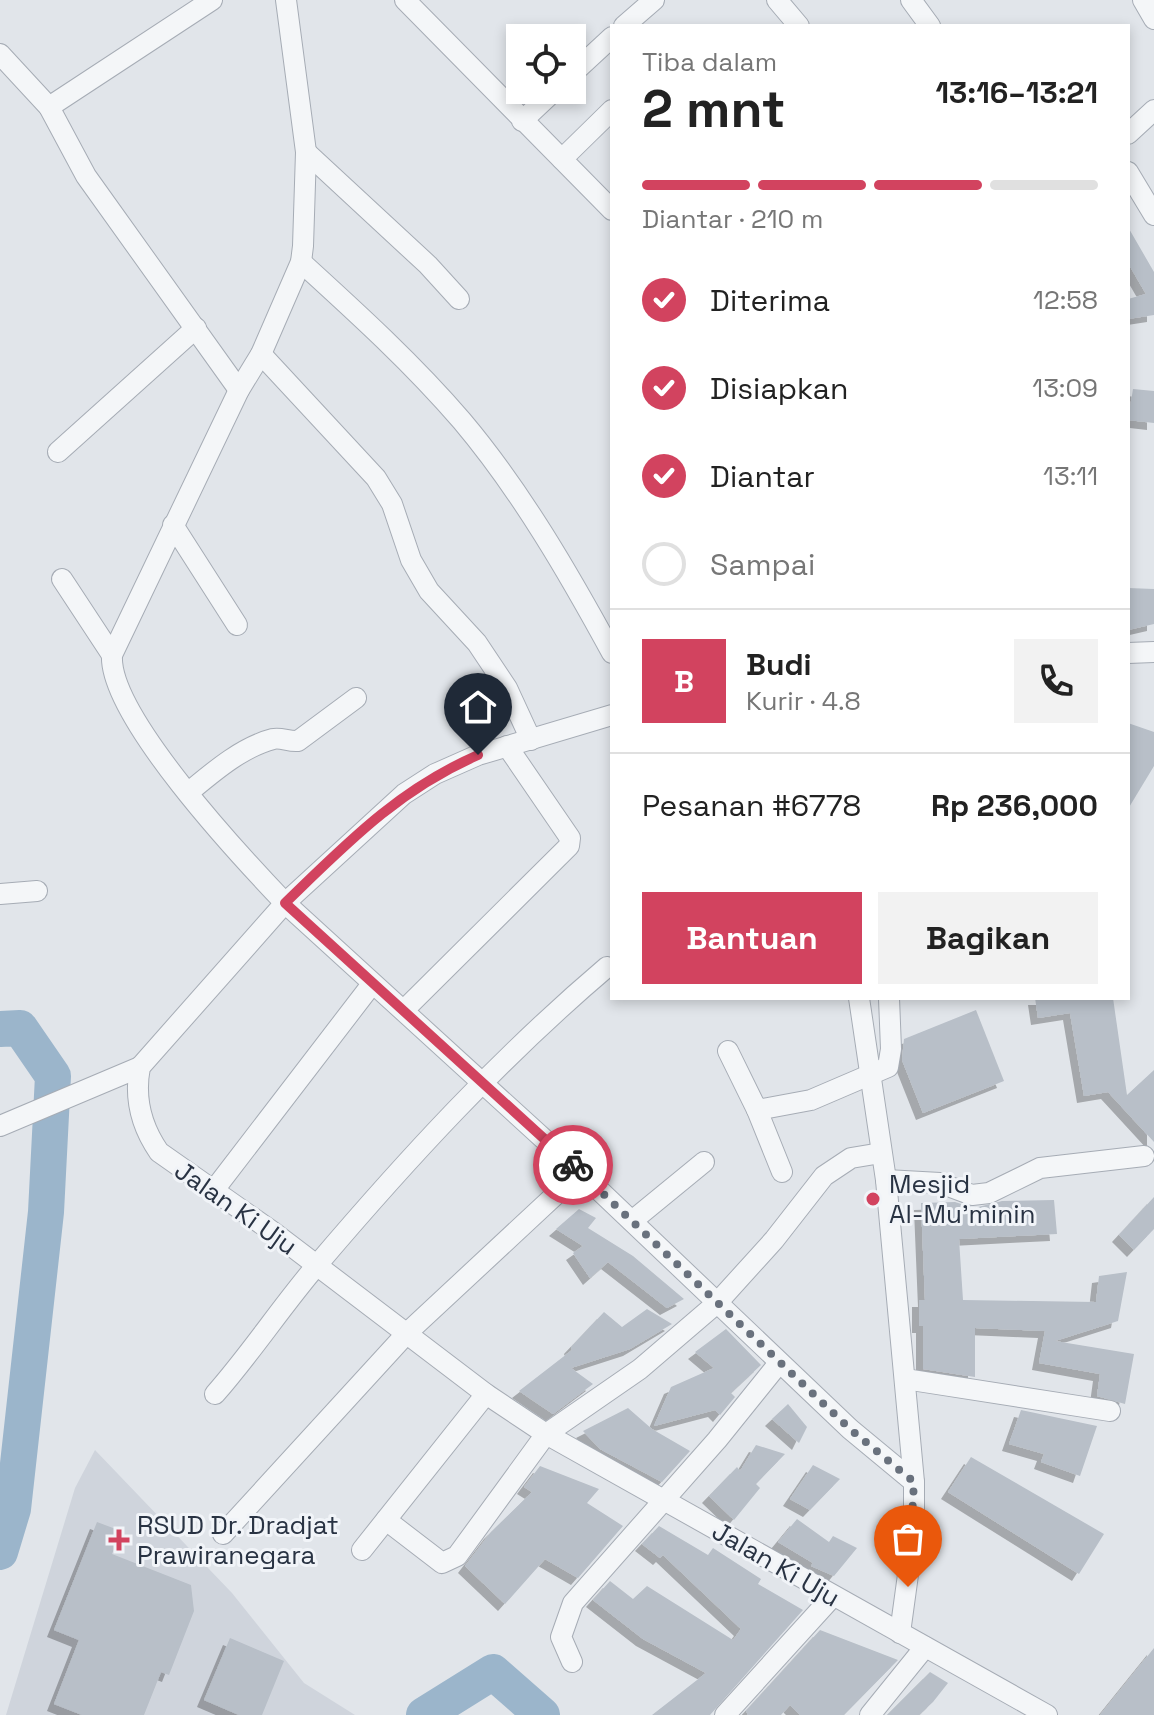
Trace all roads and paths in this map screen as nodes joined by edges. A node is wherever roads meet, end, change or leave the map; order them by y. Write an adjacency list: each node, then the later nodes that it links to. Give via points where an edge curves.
1 (212, 0): 16 (street)
2 (286, 0): 21 (street)
3 (405, 0): 19 (street)
4 (654, 0): 9 (street)
5 (777, 0): 10 (street)
6 (911, 0): 11 (street)
7 (1143, 0): 8 (street)
8 (1154, 19)
9 (626, 24)
10 (797, 24)
11 (929, 24)
12 (610, 39): 14 (street)
13 (0, 54): 16 (street)
14 (586, 61)
15 (540, 104): 19 (street)
16 (49, 107): 28 (street, via 86,176)
17 (1154, 110): 20 (street)
18 (610, 112): 22 (street)
19 (522, 121): 22 (street)
20 (1130, 132)
21 (306, 152): 26 (street); 27 (street)
22 (562, 159): 24 (street)
23 (1130, 175): 25 (street)
24 (610, 208)
25 (1154, 215)
26 (301, 262): 29 (street); 35 (street, via 463,423 504,476)
27 (459, 299)
28 (196, 328): 30 (street); 31 (street)
29 (261, 354): 30 (street); 41 (street, via 386,492 411,560 429,591 485,655)
30 (239, 390): 32 (street)
31 (58, 452)
32 (173, 525): 34 (street); 38 (street)
33 (62, 579): 38 (street)
34 (237, 625)
35 (610, 650)
36 (1154, 652): 37 (street)
37 (1130, 653)
38 (112, 655): 43 (street, via 113,677 123,699)
39 (356, 698): 43 (street, via 298,741 277,738 261,743)
40 (610, 716): 41 (street)
41 (531, 740): 42 (street)
42 (507, 746): 46 (street, via 435,774 404,794); 51 (street, via 570,838 569,846)
43 (189, 792): 46 (street)
44 (37, 891): 45 (street)
45 (0, 894)
46 (285, 903): 48 (street); 53 (street)
47 (607, 967): 55 (street)
48 (372, 984): 51 (street); 64 (street)
49 (859, 1000): 54 (street)
50 (889, 1000): 54 (street, via 891,1057 888,1067)
51 (404, 1010): 55 (street)
52 (728, 1051): 56 (street)
53 (140, 1067): 57 (street); 64 (street, Jalan Ki Uju, via 137,1085 147,1134 159,1152)
54 (869, 1077): 56 (street, via 811,1100); 58 (street)
55 (482, 1081): 61 (street); 66 (street)
56 (757, 1110): 62 (street)
57 (0, 1126)
58 (881, 1153): 63 (street); 67 (street, via 851,1158 824,1176)
59 (1144, 1156): 63 (street, via 1040,1168 981,1194 929,1182)
60 (704, 1162): 65 (street)
61 (580, 1172): 65 (street); 68 (street)
62 (782, 1172)
63 (886, 1180): 70 (street)
64 (214, 1190): 66 (street, Jalan Ki Uju)
65 (632, 1221): 67 (street)
66 (317, 1266): 68 (street, Jalan Ki Uju); 71 (street)
67 (717, 1303): 69 (street); 74 (street, via 640,1369)
68 (407, 1333): 72 (street, Jalan Ki Uju); 78 (street)
69 (779, 1363): 75 (street); 76 (street)
70 (905, 1379): 73 (street); 75 (street)
71 (215, 1394)
72 (486, 1394): 74 (street, Jalan Ki Uju); 77 (street)
73 (1110, 1411)
74 (546, 1434): 76 (street, Jalan Ki Uju); 77 (street, via 451,1561 442,1563)
75 (914, 1482): 81 (street, via 914,1531)
76 (662, 1498): 80 (street, Jalan Ki Uju); 83 (street, via 573,1603 561,1637)
77 (386, 1520): 79 (street)
78 (223, 1534)
79 (362, 1550)
80 (833, 1596): 81 (street, Jalan Ki Uju); 84 (street)
81 (900, 1633): 82 (street, Jalan Ki Uju)
82 (925, 1647): 85 (street); 86 (street, Jalan Ki Uju)
83 (572, 1662)
84 (725, 1715)
85 (870, 1715)
86 (1047, 1715)

